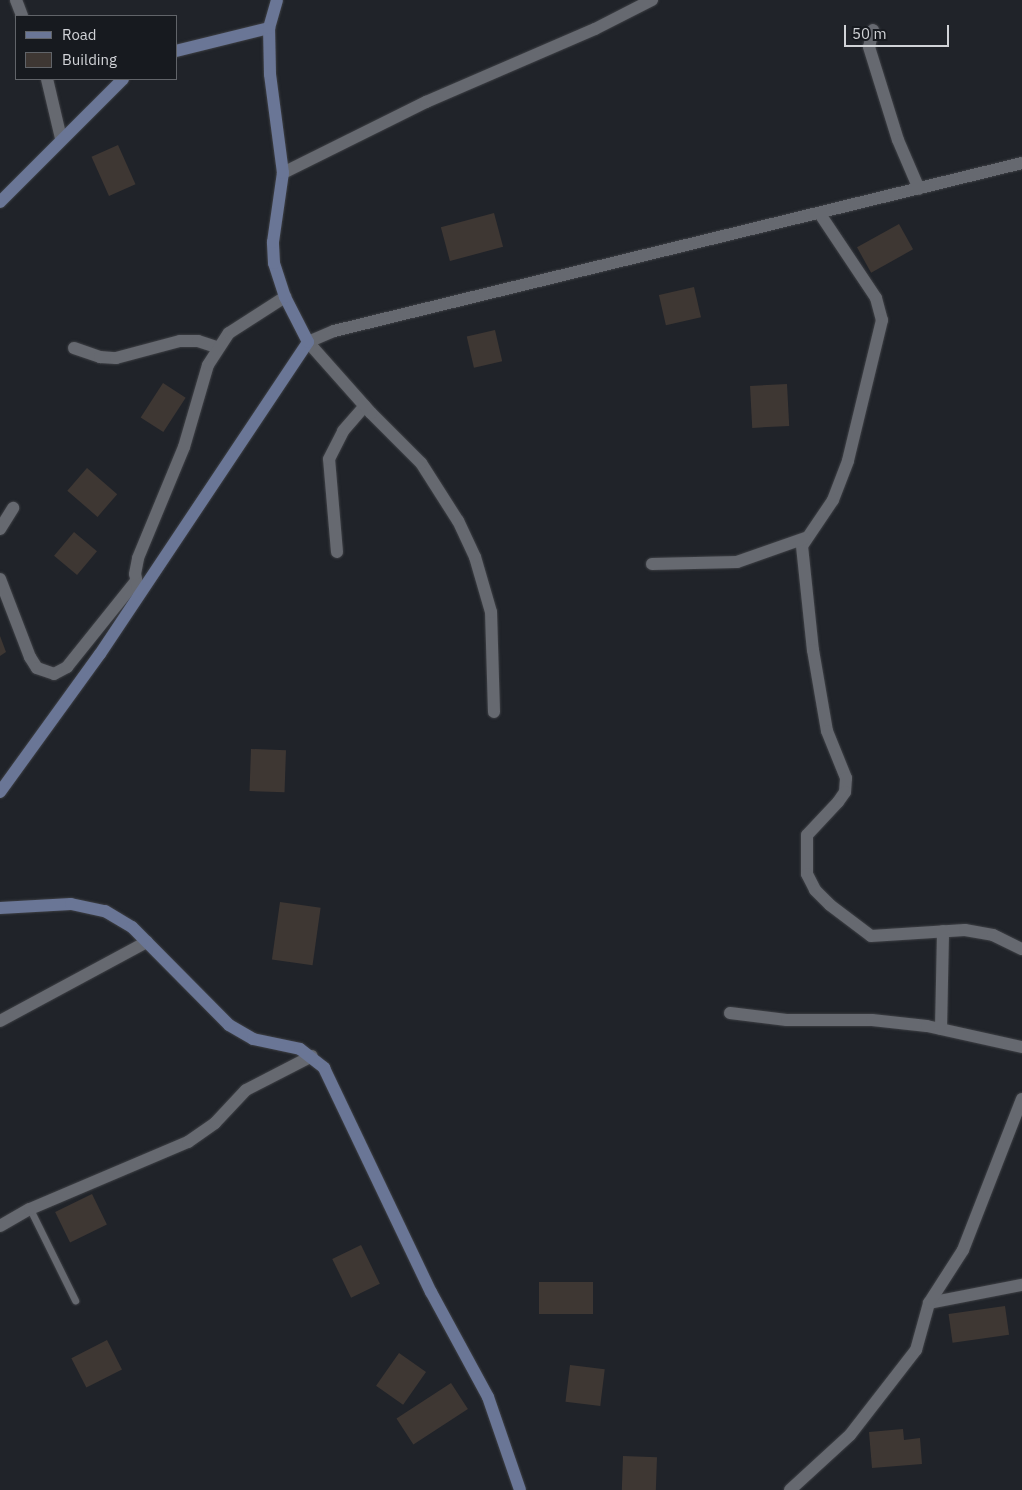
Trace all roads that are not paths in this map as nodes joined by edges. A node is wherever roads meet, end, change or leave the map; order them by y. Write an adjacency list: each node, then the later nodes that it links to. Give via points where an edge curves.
1 (16, 0): 4 (street)
2 (277, 0): 5 (main road)
3 (652, 0): 12 (street, via 595,29 426,102)
4 (22, 15)
5 (270, 28): 7 (main road); 12 (main road, via 270,74)
6 (873, 30): 13 (street, via 869,47 898,140)
7 (178, 51)
8 (47, 80): 10 (street)
9 (122, 80): 10 (main road)
10 (61, 138): 14 (main road)
11 (1022, 163): 13 (street)
12 (283, 173): 16 (main road, via 273,242 278,280)
13 (919, 189): 15 (street)
14 (0, 202)
15 (820, 214): 17 (street, via 662,249 334,331); 23 (street, via 876,298 882,320 848,461 833,500)
16 (285, 297): 17 (main road); 19 (street, via 241,324)
17 (308, 342): 20 (street); 28 (main road)
18 (74, 348): 19 (street, via 100,357 116,358 180,341 198,341)
19 (217, 348): 27 (street, via 208,364 184,447 138,558)
20 (365, 406): 24 (street, via 343,431 329,459); 29 (street, via 421,463 458,521 475,557 491,612)
21 (13, 508): 22 (street)
22 (0, 529)
23 (805, 538): 25 (street, via 738,562); 32 (street, via 802,554 813,650 827,731 846,778 845,792 807,835 808,874 815,890 830,905 871,936)
24 (337, 552)
25 (652, 564)
26 (0, 579): 27 (street, via 30,657 37,668 54,674 67,667)
27 (136, 581): 28 (street)
28 (139, 594): 30 (main road)
29 (494, 712)
30 (0, 792)
31 (0, 908): 33 (main road, via 87,906 105,911 132,927)
32 (943, 931): 34 (street, via 965,930 993,935); 37 (street)
33 (148, 942): 36 (street); 39 (main road, via 229,1025 253,1039 300,1049)
34 (1022, 949)
35 (730, 1013): 37 (street, via 787,1020 872,1020)
36 (0, 1021)
37 (941, 1029): 38 (street)
38 (1022, 1047)
39 (312, 1056): 41 (street, via 246,1090 215,1123 188,1142); 46 (main road, via 324,1068 336,1090 431,1292 488,1397)
40 (1022, 1099): 45 (street, via 962,1250)
41 (30, 1209): 42 (street); 44 (lane)
42 (0, 1226)
43 (1022, 1285): 45 (street)
44 (75, 1300)
45 (929, 1303): 47 (street, via 916,1350 850,1435)
46 (520, 1490)
47 (790, 1490)

